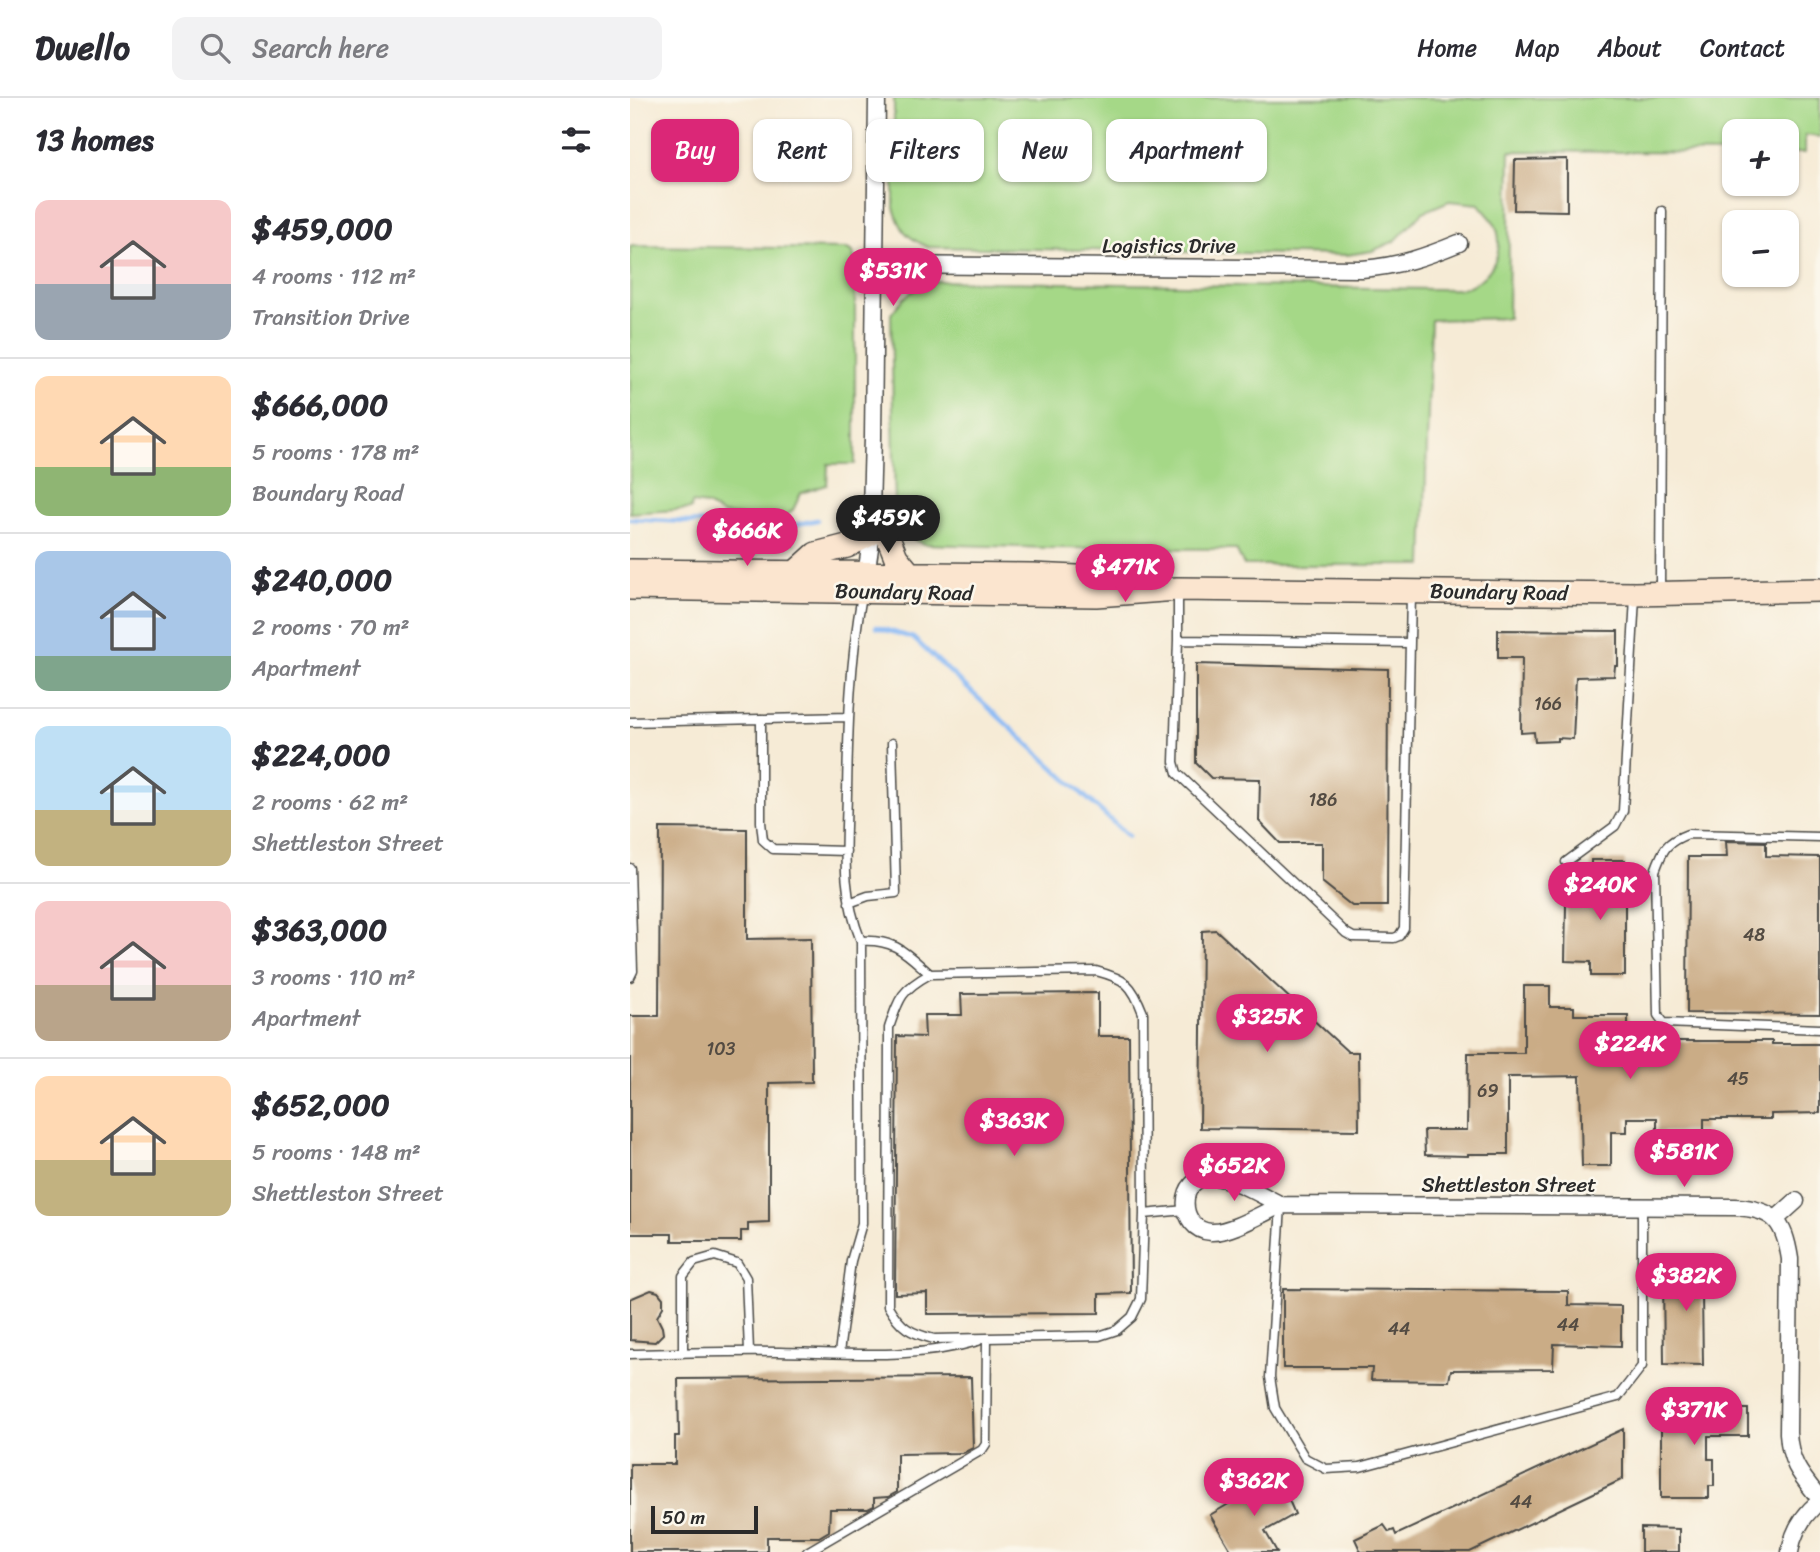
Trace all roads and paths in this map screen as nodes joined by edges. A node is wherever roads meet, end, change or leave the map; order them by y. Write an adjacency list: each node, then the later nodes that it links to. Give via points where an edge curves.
1 (877, 98): 4 (street)
2 (1662, 211): 14 (lane)
3 (1459, 243): 4 (street, Logistics Drive, via 1418,260 1362,269)
4 (875, 265): 5 (street)
5 (870, 526): 7 (main road, via 847,546 816,554); 8 (main road, via 888,537); 9 (street)
6 (630, 571): 7 (main road, Boundary Road)
7 (795, 573): 9 (main road, Boundary Road)
8 (910, 574): 9 (main road, Boundary Road); 11 (main road, Boundary Road, via 1077,577)
9 (865, 582): 10 (main road, Boundary Road); 11 (main road, Boundary Road, via 1096,595); 18 (lane)
10 (630, 588)
11 (1177, 589): 13 (main road, Boundary Road); 16 (lane)
12 (1820, 590): 14 (main road, Boundary Road)
13 (1411, 591): 15 (main road, Boundary Road); 17 (lane)
14 (1660, 593): 15 (main road, Boundary Road)
15 (1635, 594): 24 (lane, via 1623,811 1615,826)
16 (1178, 640): 17 (lane); 17 (lane, via 1177,774 1346,933 1358,938 1394,938 1404,928)
17 (1409, 643)
18 (848, 717): 19 (lane); 23 (lane)
19 (761, 719): 20 (lane); 23 (lane, via 763,840 773,849)
20 (630, 722)
21 (892, 743): 26 (lane, via 896,893)
22 (1820, 837): 30 (lane, via 1688,834 1662,849 1655,871 1658,1015 1664,1023)
23 (846, 851): 26 (lane)
24 (1566, 862)
25 (630, 868): 29 (lane)
26 (849, 903): 27 (lane)
27 (861, 941): 28 (lane, via 881,940 901,948); 40 (lane, via 862,1223 851,1261)
28 (930, 974): 35 (lane, via 1096,971 1120,978 1136,994 1143,1013); 37 (lane, via 910,985 898,1001 889,1028 888,1306 899,1325 917,1335)
29 (630, 977)
30 (1820, 1030)
31 (1797, 1201): 36 (street)
32 (1281, 1205): 33 (street, Shettleston Street); 33 (lane, via 1271,1394 1305,1458 1326,1469 1360,1466 1618,1397 1642,1366); 34 (street, Shettleston Street, via 1216,1232 1193,1225); 34 (street, Shettleston Street, via 1206,1177 1188,1189)
33 (1642, 1207): 36 (street, Shettleston Street, via 1750,1208)
34 (1185, 1210): 35 (lane)
35 (1144, 1214): 37 (lane, via 1140,1299 1132,1317 1117,1330 1099,1336)
36 (1776, 1219): 42 (street, via 1790,1259 1789,1447 1798,1471)
37 (987, 1338): 40 (lane, via 954,1349); 43 (lane, via 986,1444 982,1450)
38 (749, 1351): 39 (lane); 39 (lane, via 746,1278 737,1263 715,1256 694,1262 682,1276); 40 (lane)
39 (683, 1353): 41 (lane)
40 (839, 1353)
41 (630, 1354)
42 (1820, 1500): 44 (street, via 1801,1522)
43 (807, 1552)
44 (1790, 1552)

